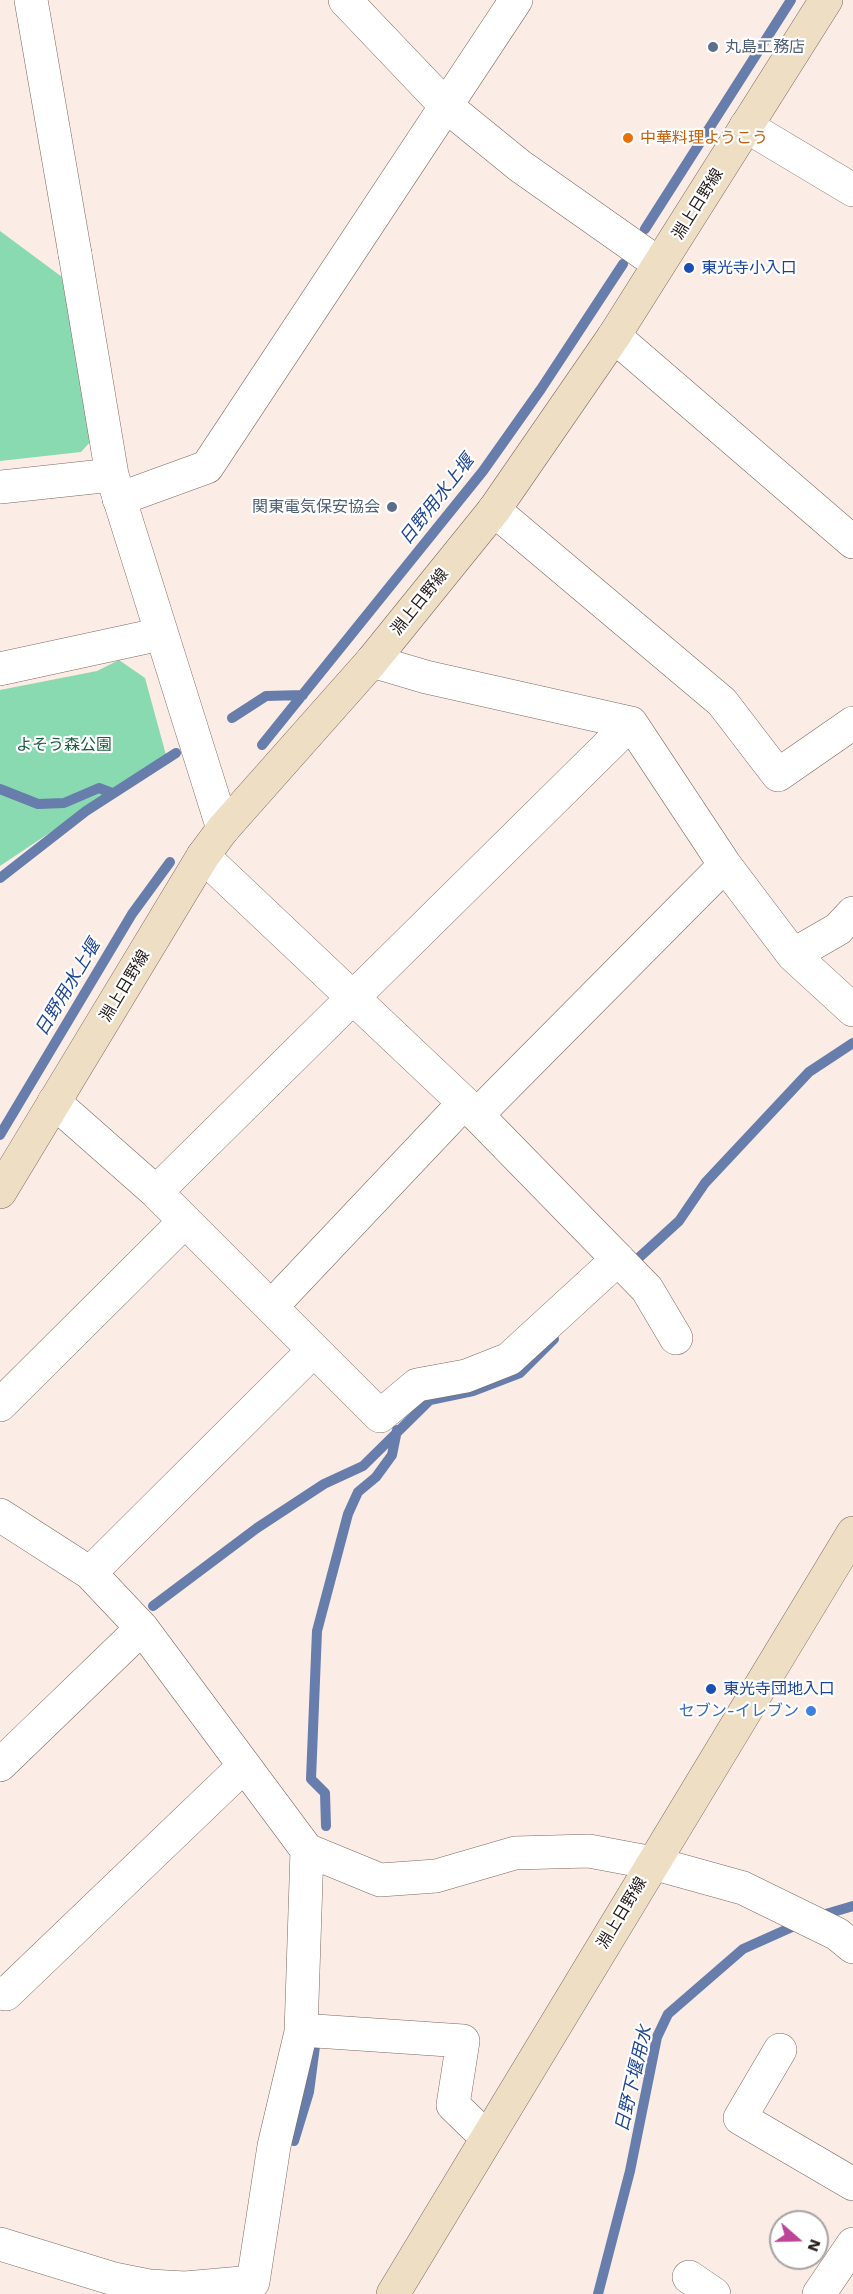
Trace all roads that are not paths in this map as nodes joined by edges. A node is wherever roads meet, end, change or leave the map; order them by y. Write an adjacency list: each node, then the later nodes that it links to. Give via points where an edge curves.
1 (31, 0): 11 (street)
2 (345, 0): 5 (street)
3 (516, 0): 5 (street)
4 (826, 0): 6 (main road, 淵上日野線)
5 (445, 105): 8 (street, via 520,165); 11 (street, via 207,467)
6 (746, 126): 7 (street); 8 (main road, 淵上日野線)
7 (853, 190)
8 (659, 264): 9 (main road, 淵上日野線)
9 (614, 336): 12 (main road, 淵上日野線); 13 (street)
10 (0, 487): 11 (street)
11 (116, 487): 14 (street)
12 (494, 510): 15 (main road, 淵上日野線); 18 (street, via 722,702 778,775)
13 (853, 542)
14 (161, 633): 16 (street); 19 (street)
15 (372, 661): 17 (street); 19 (main road, 淵上日野線)
16 (0, 669)
17 (631, 723): 21 (street); 24 (street)
18 (853, 723)
19 (223, 829): 20 (main road, 淵上日野線)
20 (204, 856): 24 (street); 26 (main road, 淵上日野線)
21 (724, 866): 23 (street); 27 (street)
22 (853, 913): 23 (street, via 838,929)
23 (794, 956): 25 (street)
24 (352, 997): 27 (street); 29 (street)
25 (853, 1010)
26 (54, 1102): 28 (main road, 淵上日野線); 29 (street)
27 (471, 1109): 31 (street); 32 (street)
28 (0, 1192)
29 (156, 1192): 30 (street)
30 (185, 1221): 32 (street); 35 (street)
31 (618, 1259): 33 (street, via 647,1289); 34 (street, via 509,1359 466,1376 417,1385 380,1416)
32 (271, 1307): 34 (street)
33 (676, 1338)
34 (314, 1350): 38 (street)
35 (0, 1404)
36 (0, 1515): 38 (street)
37 (853, 1533): 43 (main road, 淵上日野線)
38 (90, 1573): 39 (street)
39 (142, 1628): 40 (street); 41 (street)
40 (0, 1765)
41 (244, 1766): 42 (street); 45 (street, via 6,1994)
42 (307, 1850): 43 (street, via 380,1880 436,1876 515,1853 589,1851); 46 (street)
43 (653, 1863): 44 (street, via 743,1888); 48 (main road, 淵上日野線)
44 (841, 1939)
45 (0, 1993)
46 (301, 2030): 48 (street, via 463,2041 453,2105); 50 (street, via 274,2146 253,2282 184,2289 149,2286)
47 (780, 2050): 49 (street, via 740,2118)
48 (487, 2138): 52 (main road, 淵上日野線)
49 (853, 2184)
50 (0, 2244)
51 (853, 2244): 53 (street)
52 (393, 2294)
53 (819, 2294)

